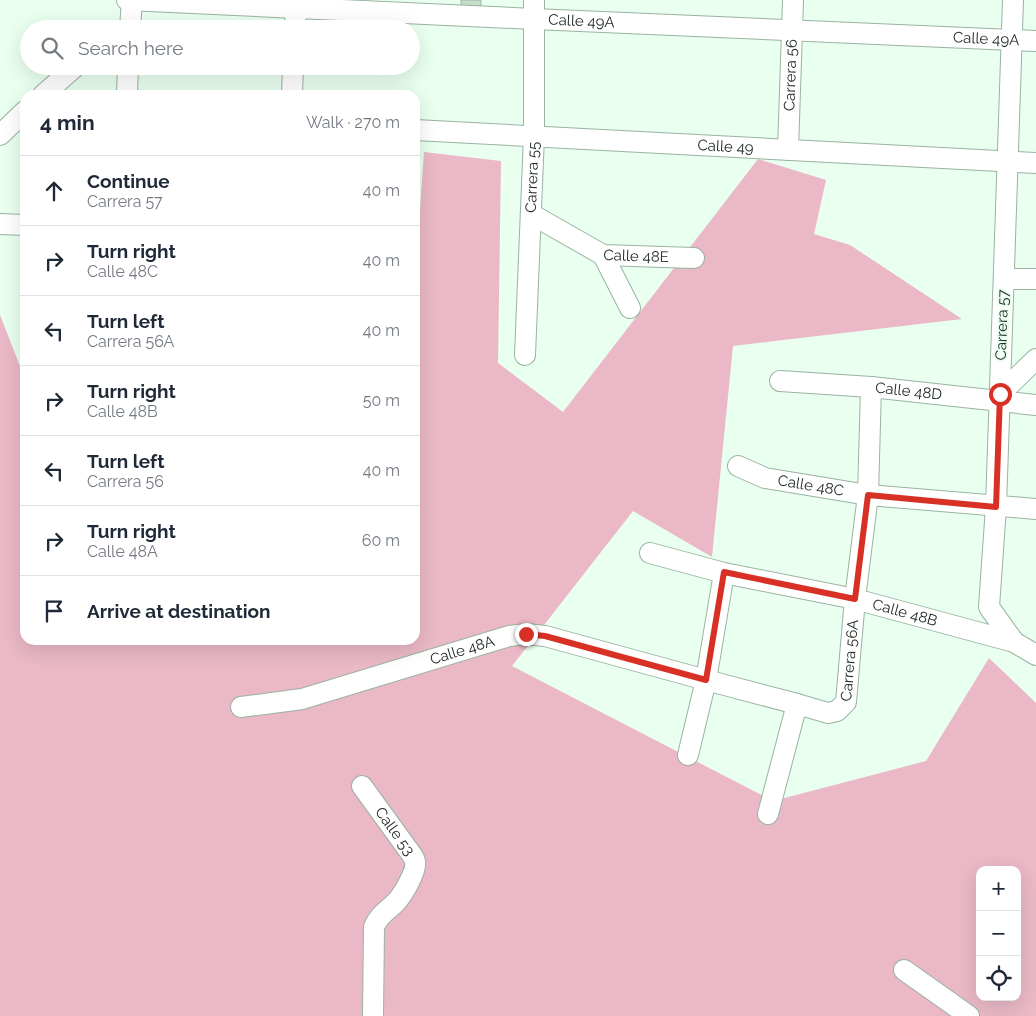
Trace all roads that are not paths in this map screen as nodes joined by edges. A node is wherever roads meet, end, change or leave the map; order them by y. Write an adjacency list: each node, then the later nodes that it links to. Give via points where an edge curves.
1 (793, 0): 7 (street, Carrera 56)
2 (1013, 0): 8 (street, Carrera 57)
3 (296, 4): 4 (street, Calle 49A); 5 (street, Calle 49A); 6 (street)
4 (534, 10): 7 (street, Calle 49A); 19 (street, Carrera 55)
5 (128, 13)
6 (295, 20)
7 (792, 30): 8 (street, Calle 49A); 20 (street, Carrera 56)
8 (1012, 40): 9 (street, Calle 49A); 21 (street, Carrera 57)
9 (1036, 41)
10 (66, 75): 13 (street)
11 (128, 75): 14 (street)
12 (293, 75): 15 (street)
13 (49, 90)
14 (127, 90)
15 (292, 90)
16 (20, 116): 18 (street)
17 (420, 130): 19 (street, Calle 49)
18 (0, 136)
19 (534, 136): 20 (street, Calle 49); 23 (street, Carrera 55)
20 (788, 150): 21 (street, Calle 49)
21 (1008, 162): 22 (street, Calle 49); 28 (street, Carrera 57)
22 (1036, 163)
23 (531, 214): 26 (street, Calle 48E); 31 (street, Carrera 55)
24 (0, 224): 25 (street)
25 (20, 226)
26 (603, 255): 27 (street, Calle 48E); 30 (street)
27 (694, 258)
28 (1004, 279): 29 (street); 35 (street, Carrera 57)
29 (1036, 279)
30 (630, 308)
31 (525, 355)
32 (1036, 359): 35 (street)
33 (780, 381): 34 (street, Calle 48D)
34 (871, 387): 35 (street, Calle 48D); 38 (street, Carrera 56A)
35 (1000, 398): 36 (street, Calle 48D); 39 (street, Carrera 57)
36 (1036, 405)
37 (738, 466): 38 (street, Calle 48C, via 765,478)
38 (868, 495): 39 (street, Calle 48C); 43 (street, Carrera 56A)
39 (996, 507): 40 (street, Calle 48C); 44 (street, Carrera 57, via 988,607)
40 (1036, 509)
41 (650, 552): 42 (street, Calle 48B)
42 (724, 572): 43 (street, Calle 48B); 46 (street)
43 (855, 599): 44 (street, Calle 48B); 49 (street, Carrera 56A, via 846,702 837,711)
44 (1014, 642): 45 (street)
45 (1036, 654)
46 (706, 680): 47 (street, Calle 48A); 48 (street, Calle 48A, via 545,636 526,634 508,636 302,699); 50 (street)
47 (797, 704): 49 (street, Calle 48A); 52 (street)
48 (241, 708)
49 (828, 713)
50 (688, 755)
51 (362, 786): 54 (street, Calle 53, via 416,862 406,887 378,917 374,926)
52 (768, 814)
53 (904, 970): 55 (street)
54 (373, 1016)
55 (969, 1016)

